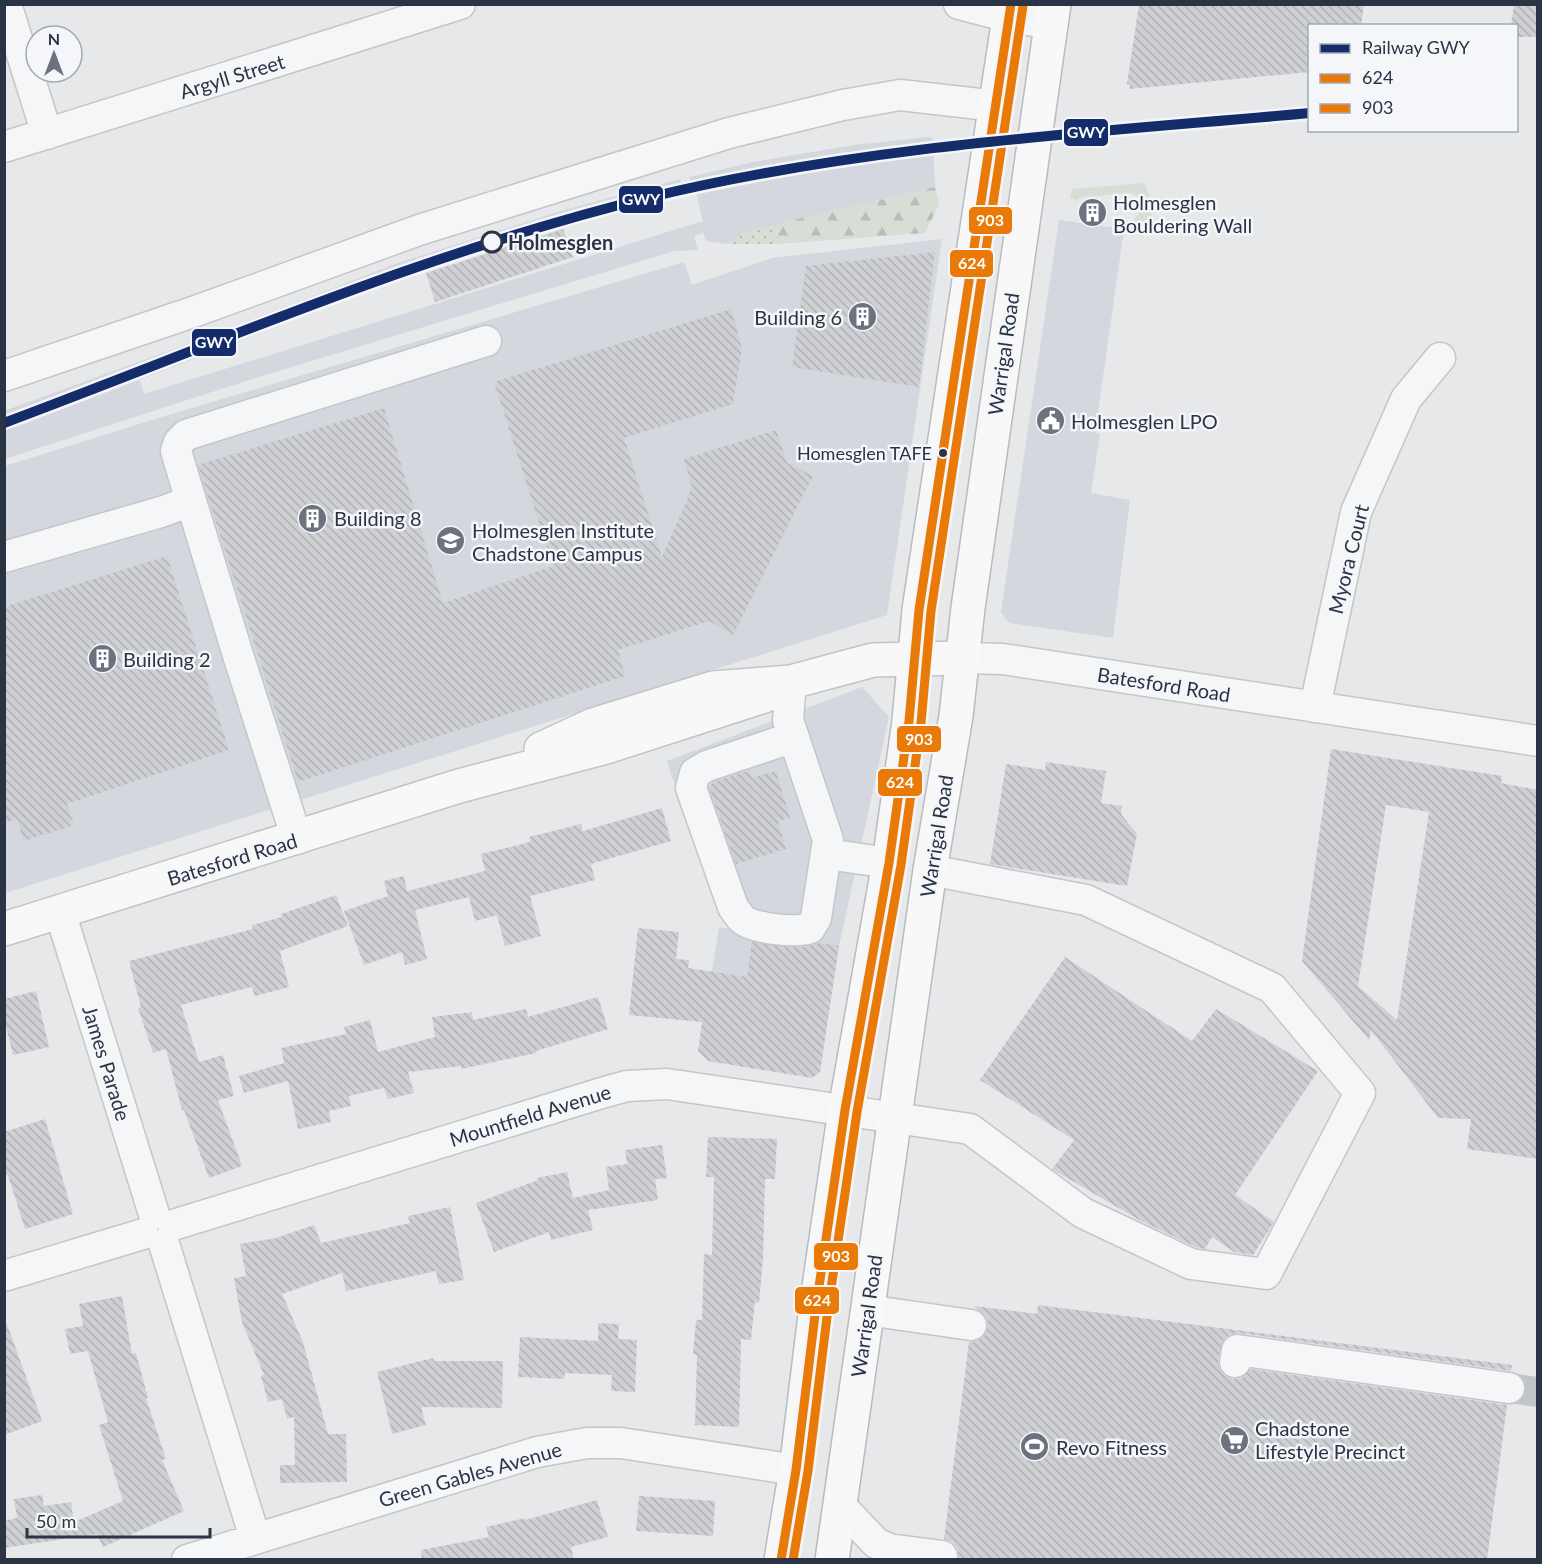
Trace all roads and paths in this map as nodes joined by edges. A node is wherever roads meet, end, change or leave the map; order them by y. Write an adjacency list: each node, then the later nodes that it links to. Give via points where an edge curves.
1 (6, 4): 7 (street)
2 (460, 4): 7 (street, Argyll Street)
3 (959, 4): 4 (street)
4 (1010, 11): 5 (street); 6 (main road)
5 (1053, 14): 15 (main road, Warrigal Road)
6 (997, 106): 11 (street, via 900,95 729,133 419,230); 14 (main road)
7 (47, 134): 8 (street, Argyll Street)
8 (4, 147)
9 (486, 340): 12 (street, via 186,435 176,451)
10 (1440, 358): 17 (street, Myora Court, via 1406,399 1356,512)
11 (4, 376)
12 (191, 501): 13 (street); 20 (street)
13 (4, 557)
14 (914, 658): 15 (main road, Batesford Road); 16 (main road, Batesford Road, via 862,662); 22 (main road)
15 (963, 658): 17 (street, Batesford Road, via 1003,659); 23 (main road, Warrigal Road)
16 (791, 682): 18 (street, via 788,720); 20 (main road, Batesford Road, via 764,696 606,747 459,786)
17 (1315, 707): 19 (street, Batesford Road)
18 (794, 737): 21 (street, via 828,840); 21 (street, via 707,766 695,773 691,788 733,907 743,921 796,931 810,928 816,918)
19 (1538, 741)
20 (297, 839): 24 (main road, Batesford Road)
21 (827, 854): 22 (street)
22 (889, 863): 26 (main road)
23 (930, 870): 27 (main road, Warrigal Road); 27 (street, Mountfield Avenue, via 1086,900 1272,988 1360,1093 1266,1274 1191,1264 1083,1213 969,1129)
24 (60, 912): 25 (main road, Batesford Road); 28 (street, James Parade)
25 (4, 929)
26 (845, 1110): 27 (street, Mountfield Avenue); 28 (street, Mountfield Avenue, via 688,1086 627,1086); 34 (main road)
27 (895, 1119): 30 (main road, Warrigal Road)
28 (159, 1229): 29 (street, Mountfield Avenue); 36 (street, James Parade)
29 (4, 1276)
30 (867, 1310): 31 (street); 35 (main road, Warrigal Road)
31 (971, 1325)
32 (1235, 1362): 33 (street, via 1237,1350)
33 (1509, 1388)
34 (796, 1470): 36 (street, Green Gables Avenue, via 621,1443 587,1443 537,1452); 40 (main road)
35 (840, 1504): 37 (street, via 870,1538); 41 (main road, Warrigal Road)
36 (255, 1538): 39 (street, Green Gables Avenue)
37 (891, 1554): 38 (street)
38 (942, 1556)
39 (187, 1560)
40 (782, 1560)
41 (832, 1560)

